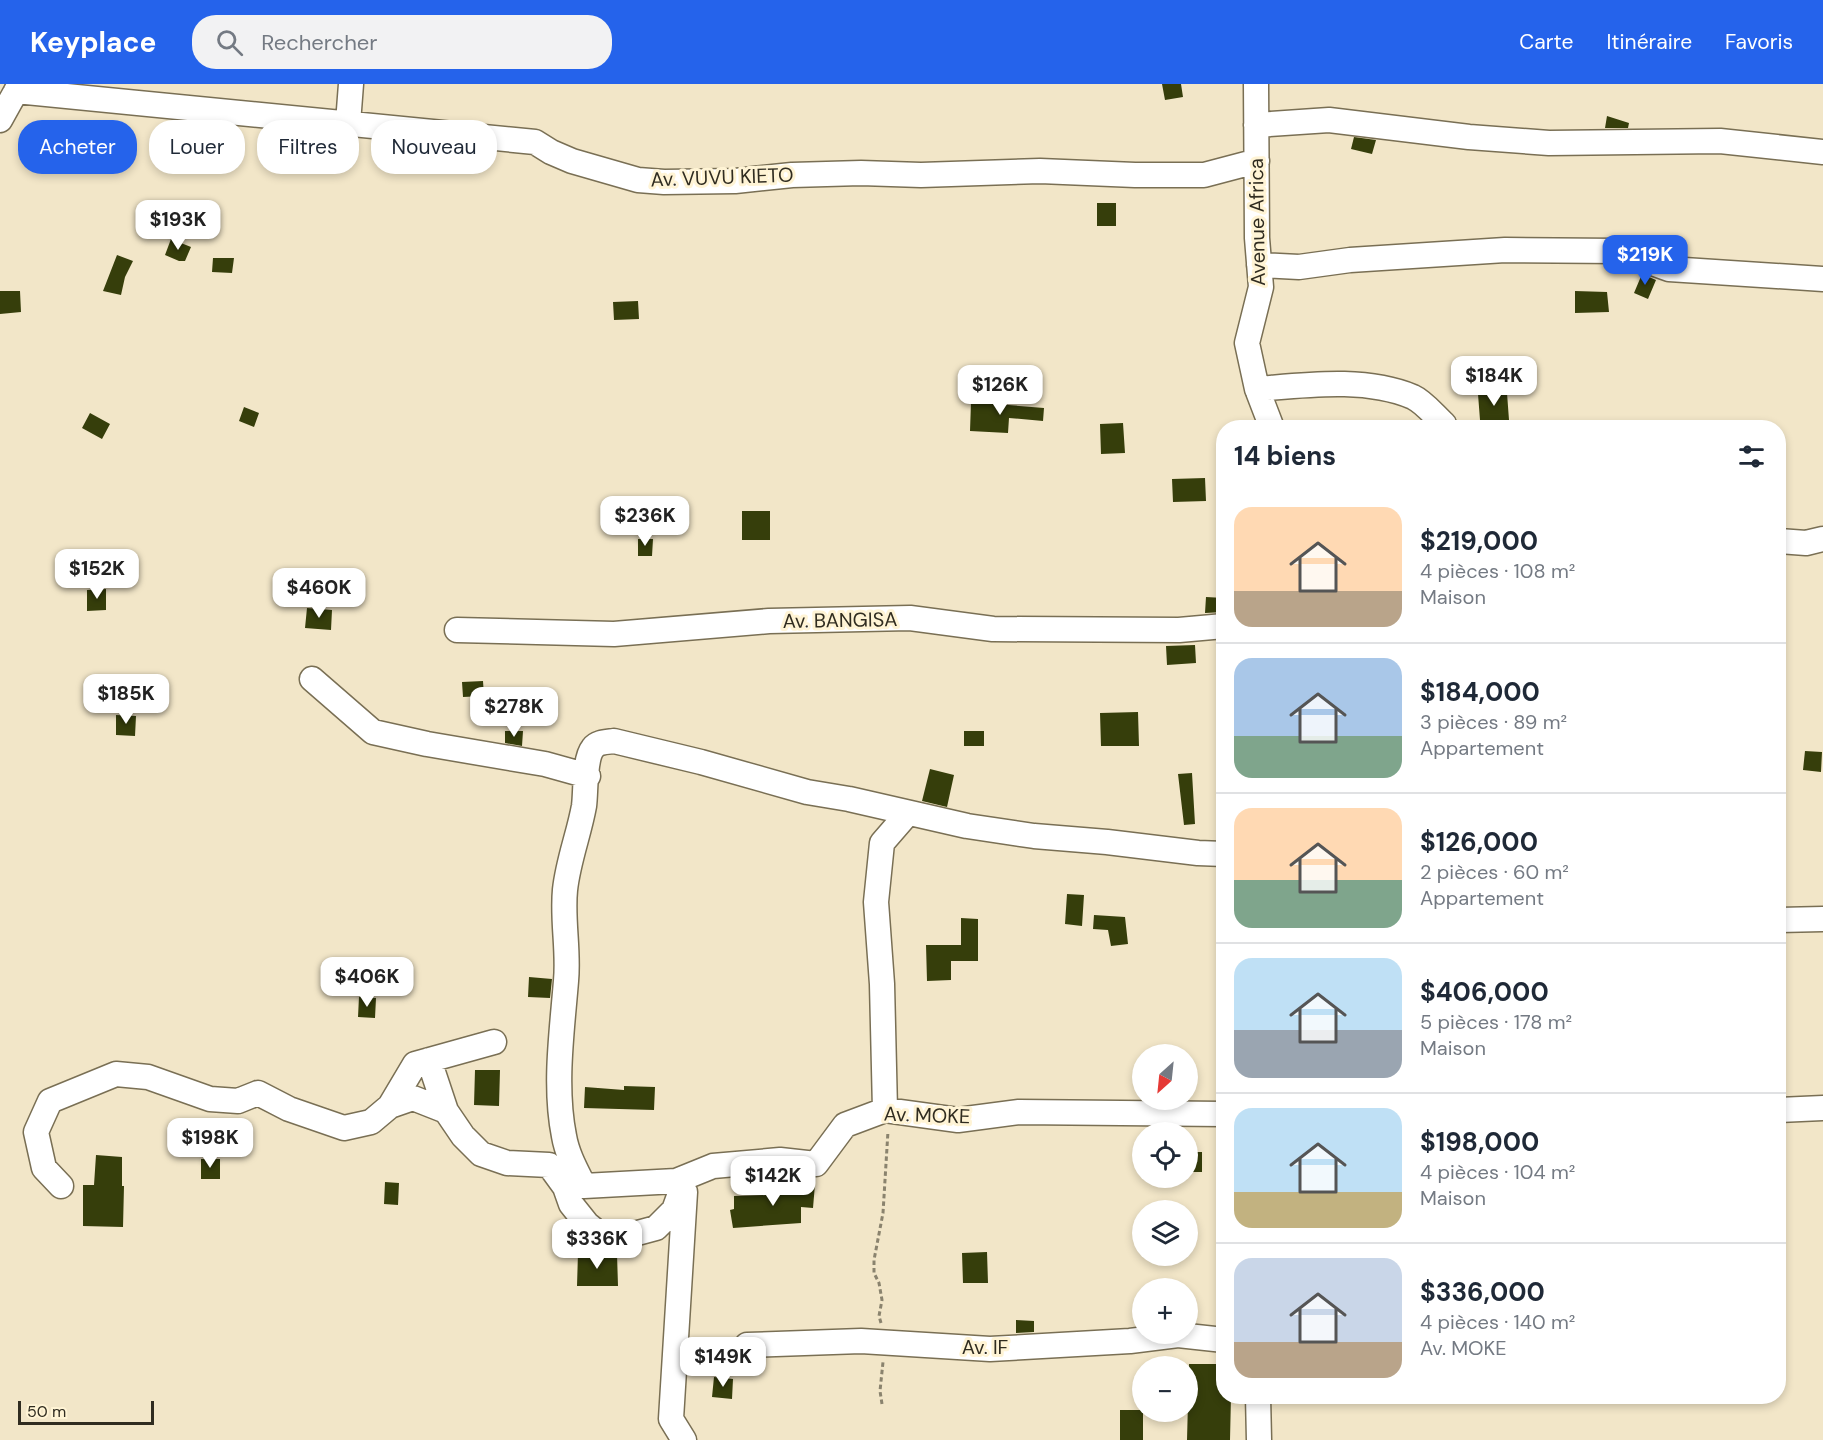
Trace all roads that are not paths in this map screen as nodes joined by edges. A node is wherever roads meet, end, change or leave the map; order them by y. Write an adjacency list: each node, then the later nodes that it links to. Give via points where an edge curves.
1 (351, 84): 6 (street)
2 (1256, 84): 8 (street, Avenue Africa)
3 (18, 87): 4 (street); 5 (street, Av. VUVU KIETO)
4 (0, 120)
5 (320, 120)
6 (348, 120)
7 (359, 124): 10 (street, Av. VUVU KIETO, via 535,142 572,161 638,180 664,182 861,173 1040,171 1204,175)
8 (1256, 125): 9 (street, via 1329,120 1549,143 1720,141); 10 (street, Avenue Africa)
9 (1823, 152)
10 (1257, 161): 11 (street, Avenue Africa)
11 (1259, 265): 12 (street, via 1299,267 1505,250 1618,251 1669,269); 13 (street, Avenue Africa, via 1261,287 1247,343)
12 (1823, 279)
13 (1257, 389): 14 (street, Avenue Africa); 15 (street, via 1372,386 1415,398)
14 (1269, 420)
15 (1440, 420)
16 (1823, 539): 17 (street)
17 (1786, 542)
18 (1216, 627): 19 (street, Av. BANGISA, via 993,629 910,618 769,621 614,634)
19 (457, 630)
20 (312, 680): 21 (street, via 373,732 545,764)
21 (588, 776): 22 (street, via 588,758 593,747 614,741 807,792); 34 (street, Av. MOKE, via 565,891 567,977 560,1103 564,1136 584,1186 676,1181)
22 (908, 813): 23 (street, via 1034,836); 33 (street, via 882,843 876,902)
23 (1216, 854)
24 (1823, 919): 25 (street)
25 (1786, 920)
26 (494, 1042): 27 (street)
27 (429, 1060): 28 (street, via 416,1064); 31 (street)
28 (390, 1106): 31 (street, via 413,1098); 35 (street, via 371,1122 344,1128 289,1109 258,1093 238,1101 210,1099 148,1077 116,1074 50,1101 36,1132 44,1168)
29 (1823, 1108): 30 (street)
30 (1786, 1110)
31 (446, 1111): 34 (street, via 481,1154 507,1163 549,1165 565,1187 571,1204 608,1241 656,1228 674,1210)
32 (1216, 1114): 33 (street, Av. MOKE, via 1019,1112 958,1120)
33 (887, 1118): 34 (street, Av. MOKE, via 845,1125 816,1164 780,1160 713,1166)
34 (686, 1177): 39 (street, via 671,1419)
35 (61, 1186)
36 (1216, 1339): 37 (street, Av. IF, via 1178,1335 990,1349 861,1341)
37 (747, 1345)
38 (1258, 1404): 40 (street)
39 (684, 1440)
40 (1258, 1440)

